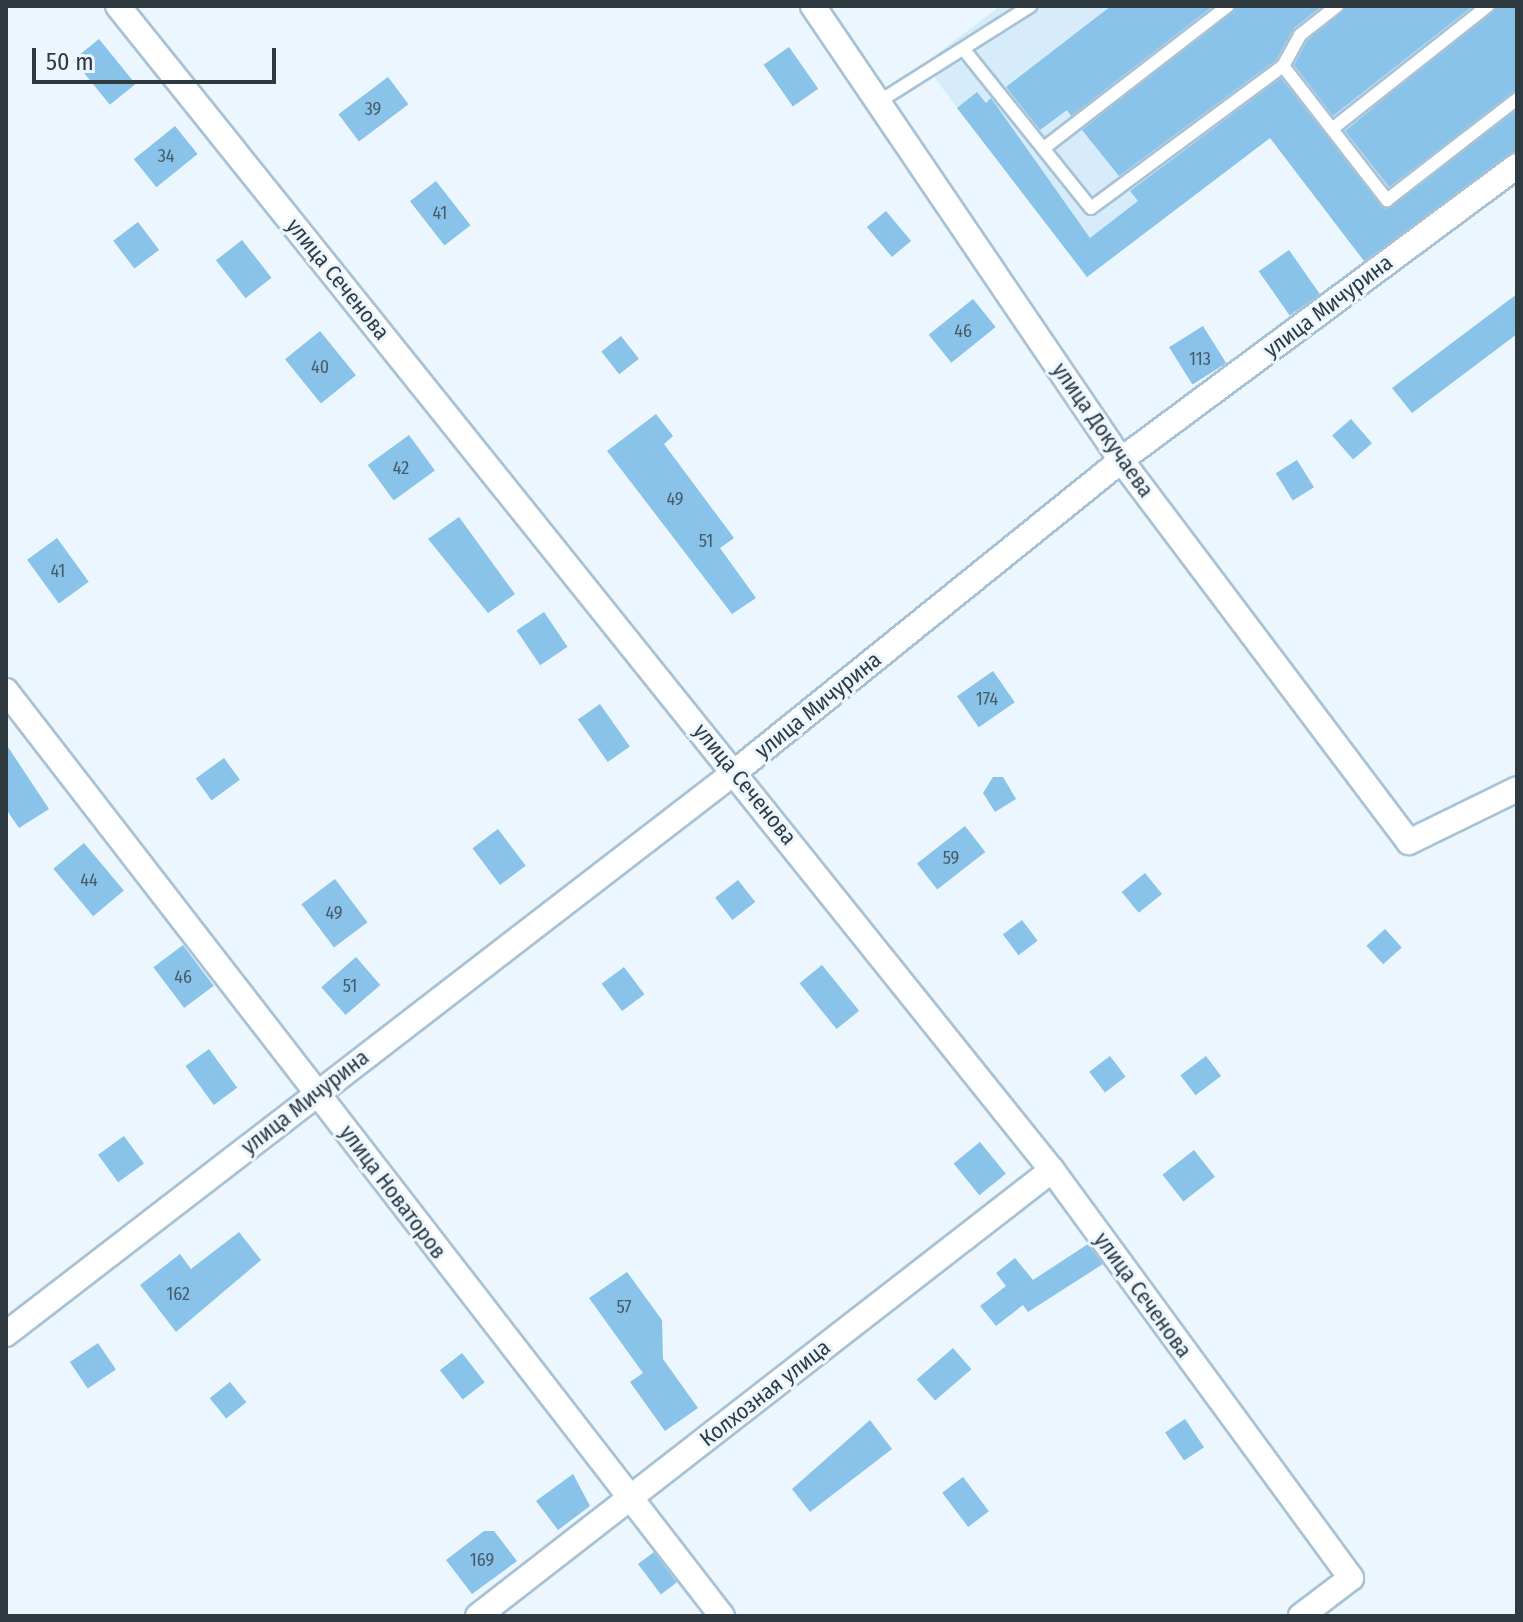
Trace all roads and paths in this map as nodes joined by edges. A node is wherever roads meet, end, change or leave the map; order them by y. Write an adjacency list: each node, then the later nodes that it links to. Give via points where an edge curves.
1 (118, 6): 16 (street, улица Сеченова)
2 (813, 6): 10 (street, улица Докучаева)
3 (1030, 6): 7 (lane)
4 (1228, 6): 12 (lane)
5 (1337, 6): 8 (lane, via 1300,35)
6 (1488, 6): 11 (lane)
7 (965, 51): 10 (lane); 12 (lane)
8 (1283, 66): 11 (lane); 12 (lane, via 1091,208)
9 (1517, 99): 11 (lane, via 1387,200)
10 (880, 101): 14 (street, улица Докучаева)
11 (1332, 129)
12 (1044, 148)
13 (1517, 166): 14 (street, улица Мичурина)
14 (1121, 460): 16 (street, улица Мичурина); 17 (street, улица Докучаева, via 1409,842)
15 (6, 691): 18 (street, улица Новаторов)
16 (735, 772): 18 (street, улица Мичурина); 19 (street, улица Сеченова)
17 (1517, 789)
18 (317, 1092): 20 (street, улица Мичурина); 21 (street, улица Новаторов)
19 (1052, 1170): 21 (street, Колхозная улица); 24 (street, улица Сеченова, via 1351,1578)
20 (6, 1334)
21 (628, 1499): 22 (street, Колхозная улица); 23 (street, улица Новаторов)
22 (478, 1616)
23 (722, 1616)
24 (1301, 1616)

